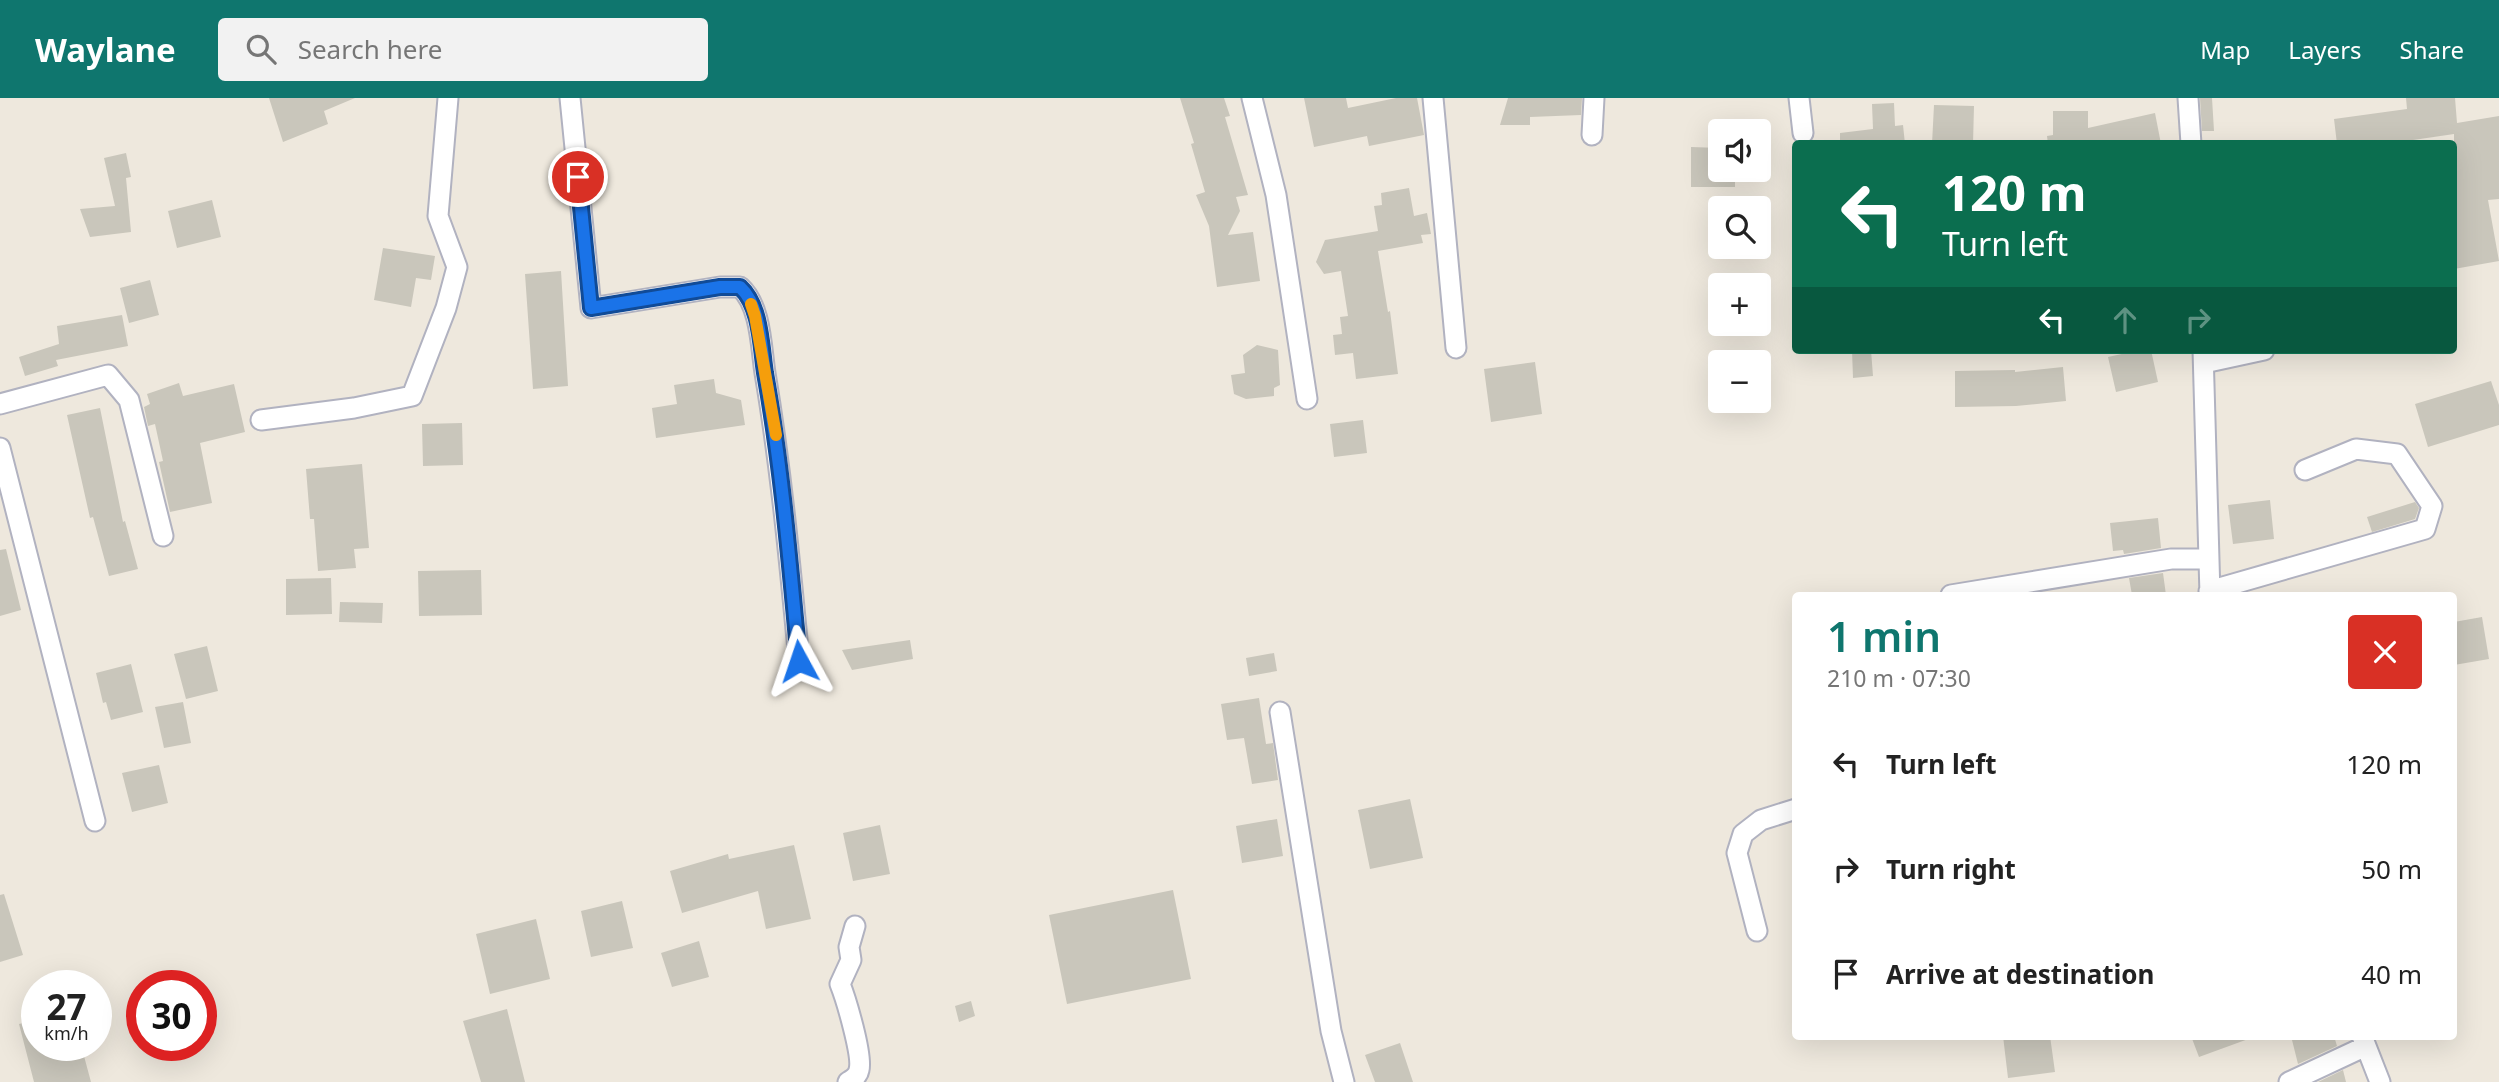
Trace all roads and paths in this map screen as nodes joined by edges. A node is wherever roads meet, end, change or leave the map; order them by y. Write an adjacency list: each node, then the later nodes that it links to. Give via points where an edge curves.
1 (448, 98): 16 (street, via 438,216 457,267 412,396)
2 (570, 98): 24 (street, via 591,308 720,287 740,287 747,293 778,447)
3 (1252, 98): 14 (street, via 1276,195)
4 (1433, 98): 11 (street)
5 (1594, 98): 9 (street)
6 (1799, 98): 8 (street)
7 (2188, 98): 10 (street)
8 (1803, 133)
9 (1592, 135)
10 (2191, 140)
11 (1456, 348)
12 (2223, 354): 13 (street)
13 (2203, 356): 20 (street)
14 (1307, 399)
15 (0, 404): 19 (street, via 108,375 129,400)
16 (261, 420)
17 (0, 447): 27 (street)
18 (2305, 470): 23 (street, via 2356,449 2396,454 2432,506 2425,529)
19 (163, 536)
20 (2208, 559): 21 (street, via 2171,559); 22 (street)
21 (1969, 592)
22 (2210, 592)
23 (2213, 592)
24 (799, 661)
25 (1280, 712): 32 (street, via 1331,1031)
26 (1792, 810): 29 (street, via 1761,820 1743,834 1737,853)
27 (95, 821)
28 (855, 926): 31 (street, via 849,947 851,960 840,984 860,1067)
29 (1756, 931)
30 (2364, 1041): 33 (street); 34 (street)
31 (848, 1082)
32 (1344, 1082)
33 (2289, 1082)
34 (2380, 1082)

